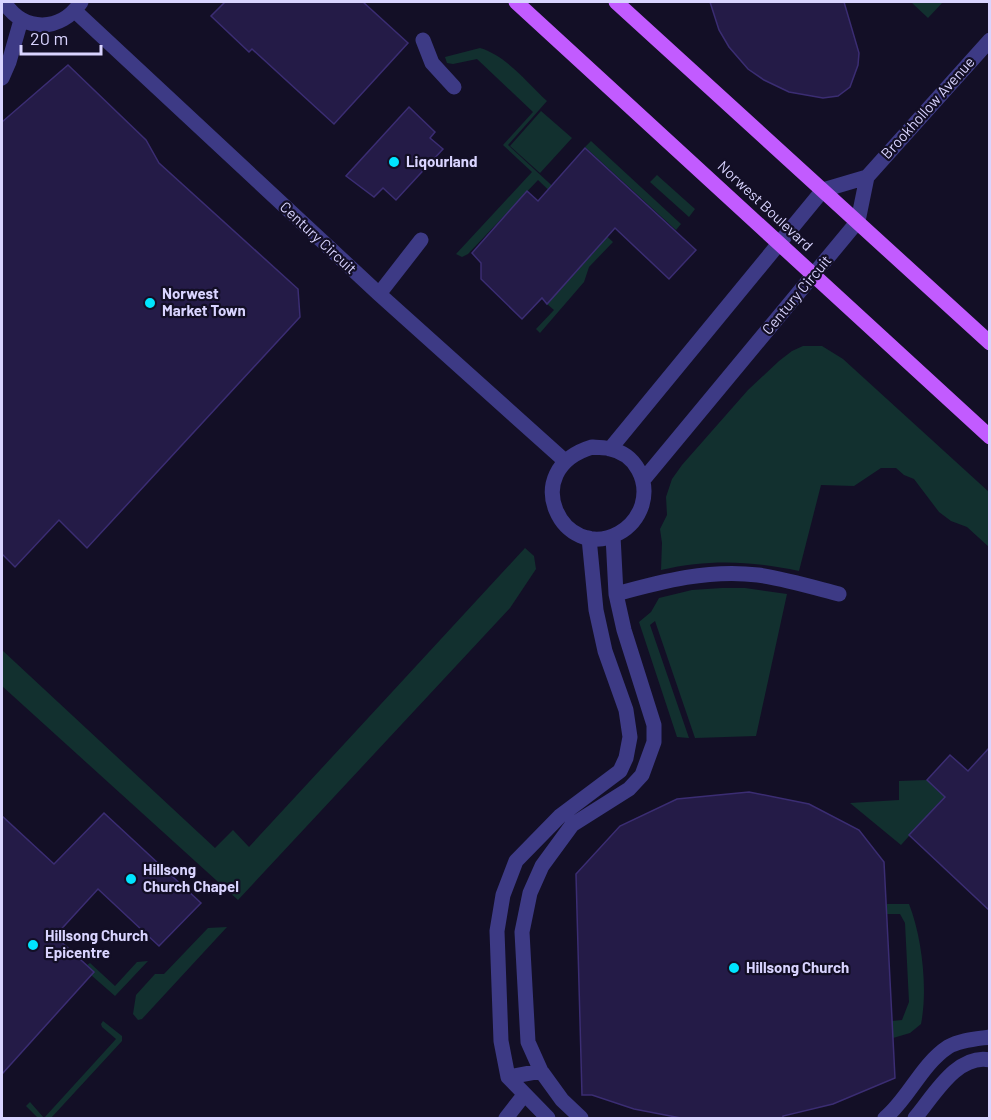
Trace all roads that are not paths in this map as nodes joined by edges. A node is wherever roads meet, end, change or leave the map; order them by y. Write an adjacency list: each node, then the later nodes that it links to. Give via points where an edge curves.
1 (4, 2): 5 (street)
2 (516, 2): 14 (main road, Norwest Boulevard)
3 (616, 2): 11 (main road)
4 (78, 6): 5 (street, via 64,20 50,25); 16 (street, Century Circuit)
5 (21, 20): 8 (street)
6 (423, 40): 9 (street, via 432,63)
7 (990, 40): 10 (street, Brookhollow Avenue)
8 (2, 78)
9 (454, 87)
10 (867, 177): 11 (street); 12 (street)
11 (823, 190): 12 (main road); 14 (street)
12 (858, 221): 15 (street, Century Circuit); 17 (main road)
13 (421, 240): 16 (street)
14 (779, 244): 15 (main road, Norwest Boulevard); 19 (street)
15 (813, 275): 18 (main road, Norwest Boulevard); 21 (street, Century Circuit)
16 (379, 294): 20 (street, Century Circuit)
17 (990, 344)
18 (990, 437)
19 (610, 449): 20 (street, via 592,447); 21 (street, via 632,462)
20 (565, 461): 23 (street, via 553,485 553,503 565,524)
21 (644, 479): 22 (street, via 643,499 636,518)
22 (613, 536): 23 (street); 24 (street)
23 (589, 538): 26 (street, via 596,610 605,651 626,710 630,737 620,771)
24 (616, 594): 25 (street, via 687,577 728,573 785,580); 26 (street, via 654,724 654,742 642,775 629,789)
25 (839, 594)
26 (566, 821): 27 (street); 28 (street)
27 (516, 861): 28 (street); 29 (street, via 503,895)
28 (542, 866): 30 (street, via 530,893)
29 (498, 931): 30 (street); 31 (street)
30 (522, 932): 32 (street)
31 (501, 1005): 32 (street); 36 (street, via 501,1041)
32 (525, 1007): 35 (street, via 528,1041)
33 (990, 1037): 41 (street, via 950,1046 931,1061)
34 (990, 1060): 42 (street, via 969,1061 957,1068)
35 (541, 1071): 36 (street); 40 (street)
36 (508, 1077): 37 (street)
37 (524, 1095): 38 (street); 39 (street)
38 (540, 1116)
39 (506, 1119)
40 (581, 1119)
41 (885, 1119)
42 (915, 1119)

